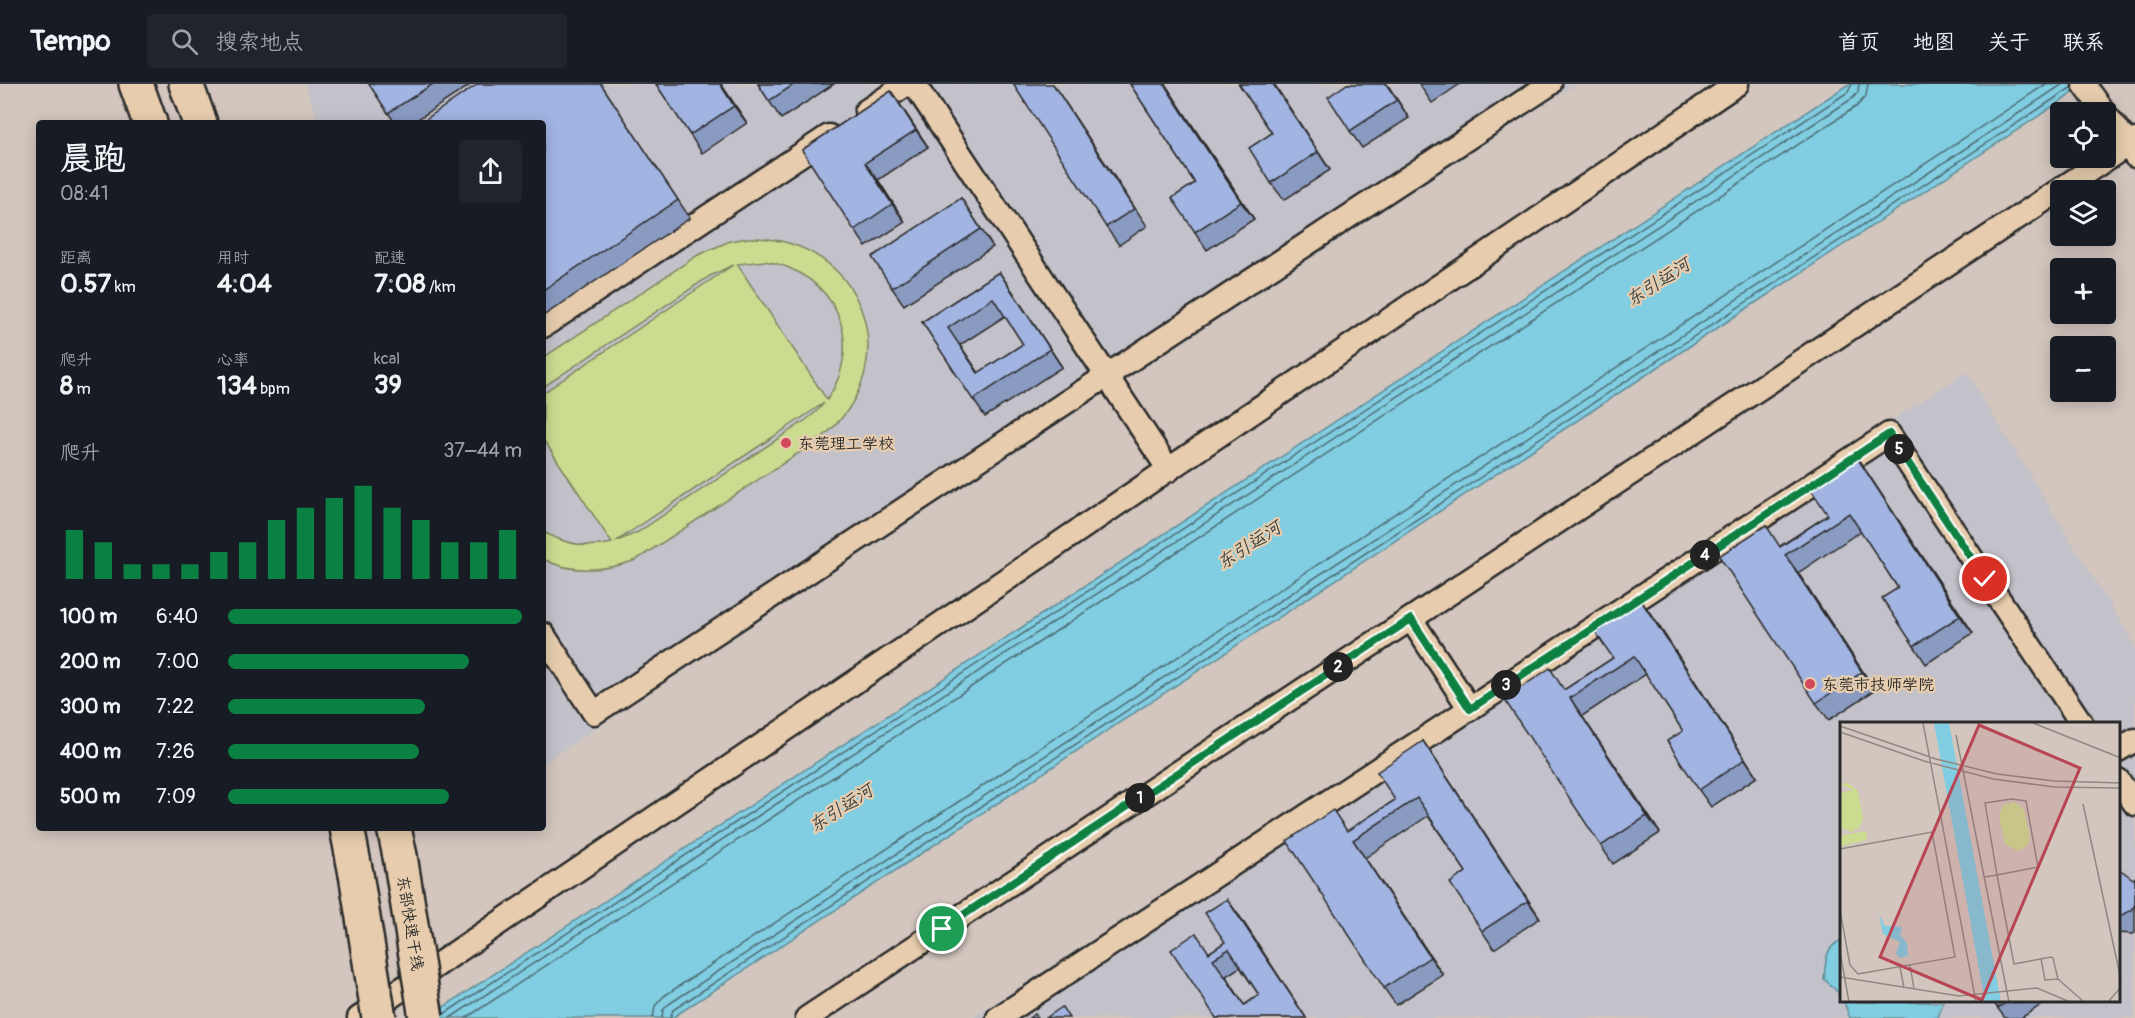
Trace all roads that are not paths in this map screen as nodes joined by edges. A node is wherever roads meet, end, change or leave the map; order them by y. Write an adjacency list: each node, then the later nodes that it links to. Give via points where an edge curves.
1 (136, 84): 7 (highway)
2 (186, 84): 8 (highway)
3 (907, 84): 11 (street)
4 (914, 84): 12 (street)
5 (1550, 84): 12 (street)
6 (1737, 84): 13 (street)
7 (149, 120)
8 (199, 120)
9 (2116, 126): 10 (street)
10 (2133, 147): 14 (street)
11 (546, 324)
12 (1107, 376): 13 (street); 15 (street, via 594,713)
13 (1169, 470): 24 (street)
14 (1411, 619): 16 (street); 27 (street)
15 (546, 639)
16 (1470, 709): 17 (street, via 1889,434); 28 (street)
17 (2081, 722)
18 (2135, 740): 19 (street)
19 (2120, 749)
20 (2120, 783): 21 (street)
21 (2135, 804)
22 (348, 831): 25 (highway, bridge)
23 (397, 842): 26 (highway, 东部快速干线, bridge)
24 (359, 1018)
25 (380, 1018)
26 (426, 1018)
27 (807, 1018)
28 (998, 1018)

